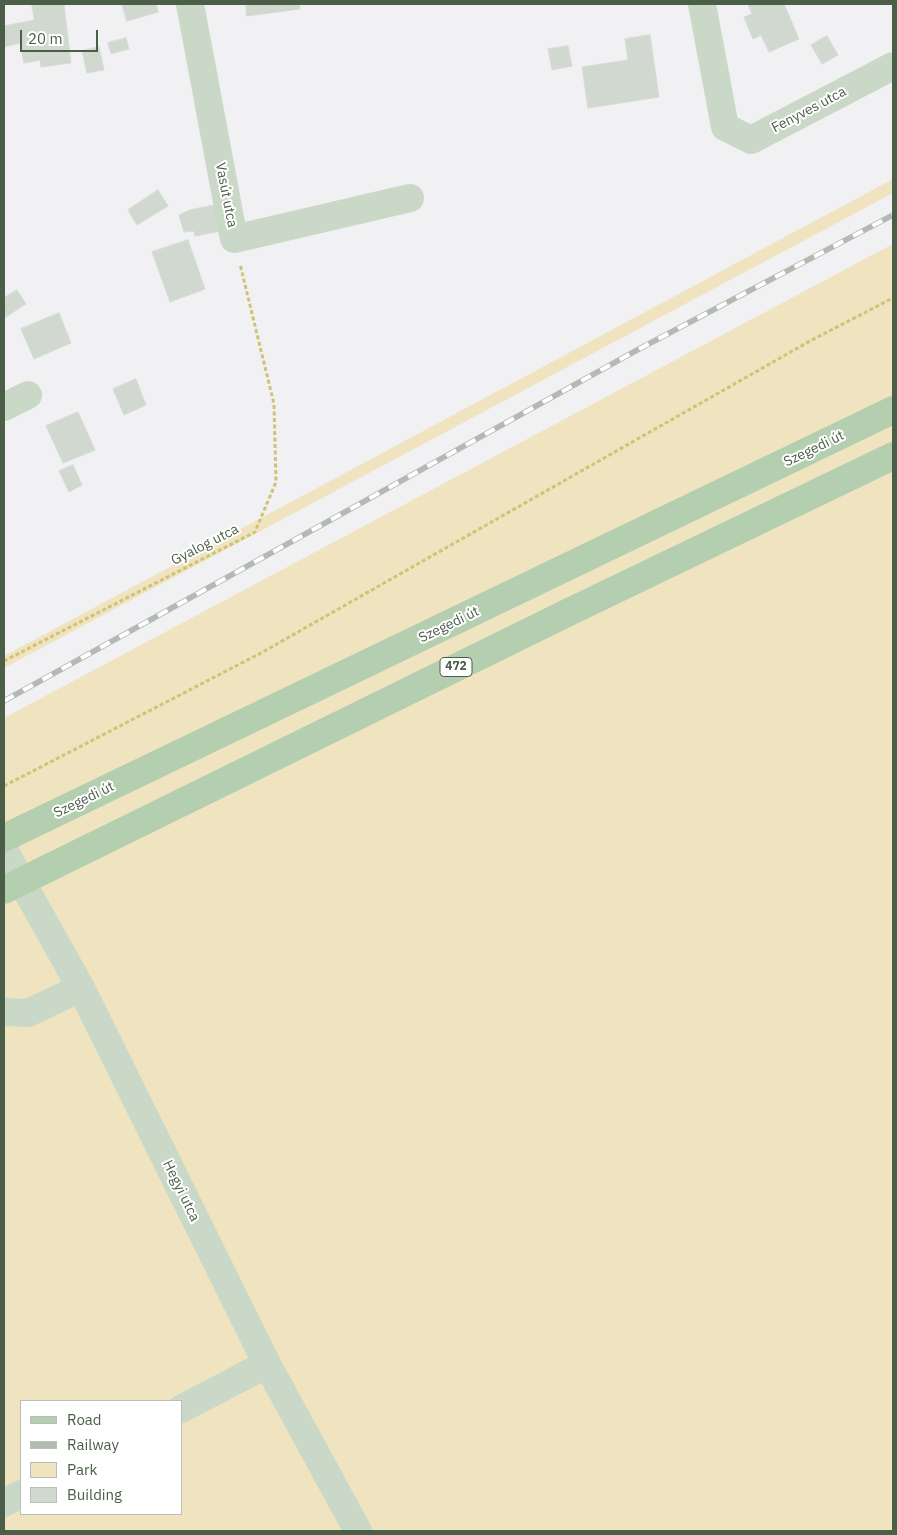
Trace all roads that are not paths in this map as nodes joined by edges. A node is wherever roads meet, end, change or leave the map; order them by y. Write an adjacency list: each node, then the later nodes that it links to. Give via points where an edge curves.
1 (190, 4): 4 (street, Vasút utca, via 234,239)
2 (702, 4): 3 (street, Fenyves utca, via 725,127 751,140)
3 (893, 66)
4 (410, 198)
5 (28, 395): 6 (street)
6 (4, 407)
7 (893, 410): 9 (main road, Szegedi út)
8 (893, 456): 11 (main road, 472)
9 (4, 838)
10 (4, 850): 11 (street, Hegyi utca)
11 (12, 886): 12 (street, Hegyi utca)
12 (81, 988): 13 (street, via 28,1014); 14 (street, Hegyi utca)
13 (4, 1012)
14 (267, 1364): 15 (street); 18 (street, Hegyi utca)
15 (182, 1408)
16 (20, 1495): 17 (street)
17 (4, 1503)
18 (358, 1531)

